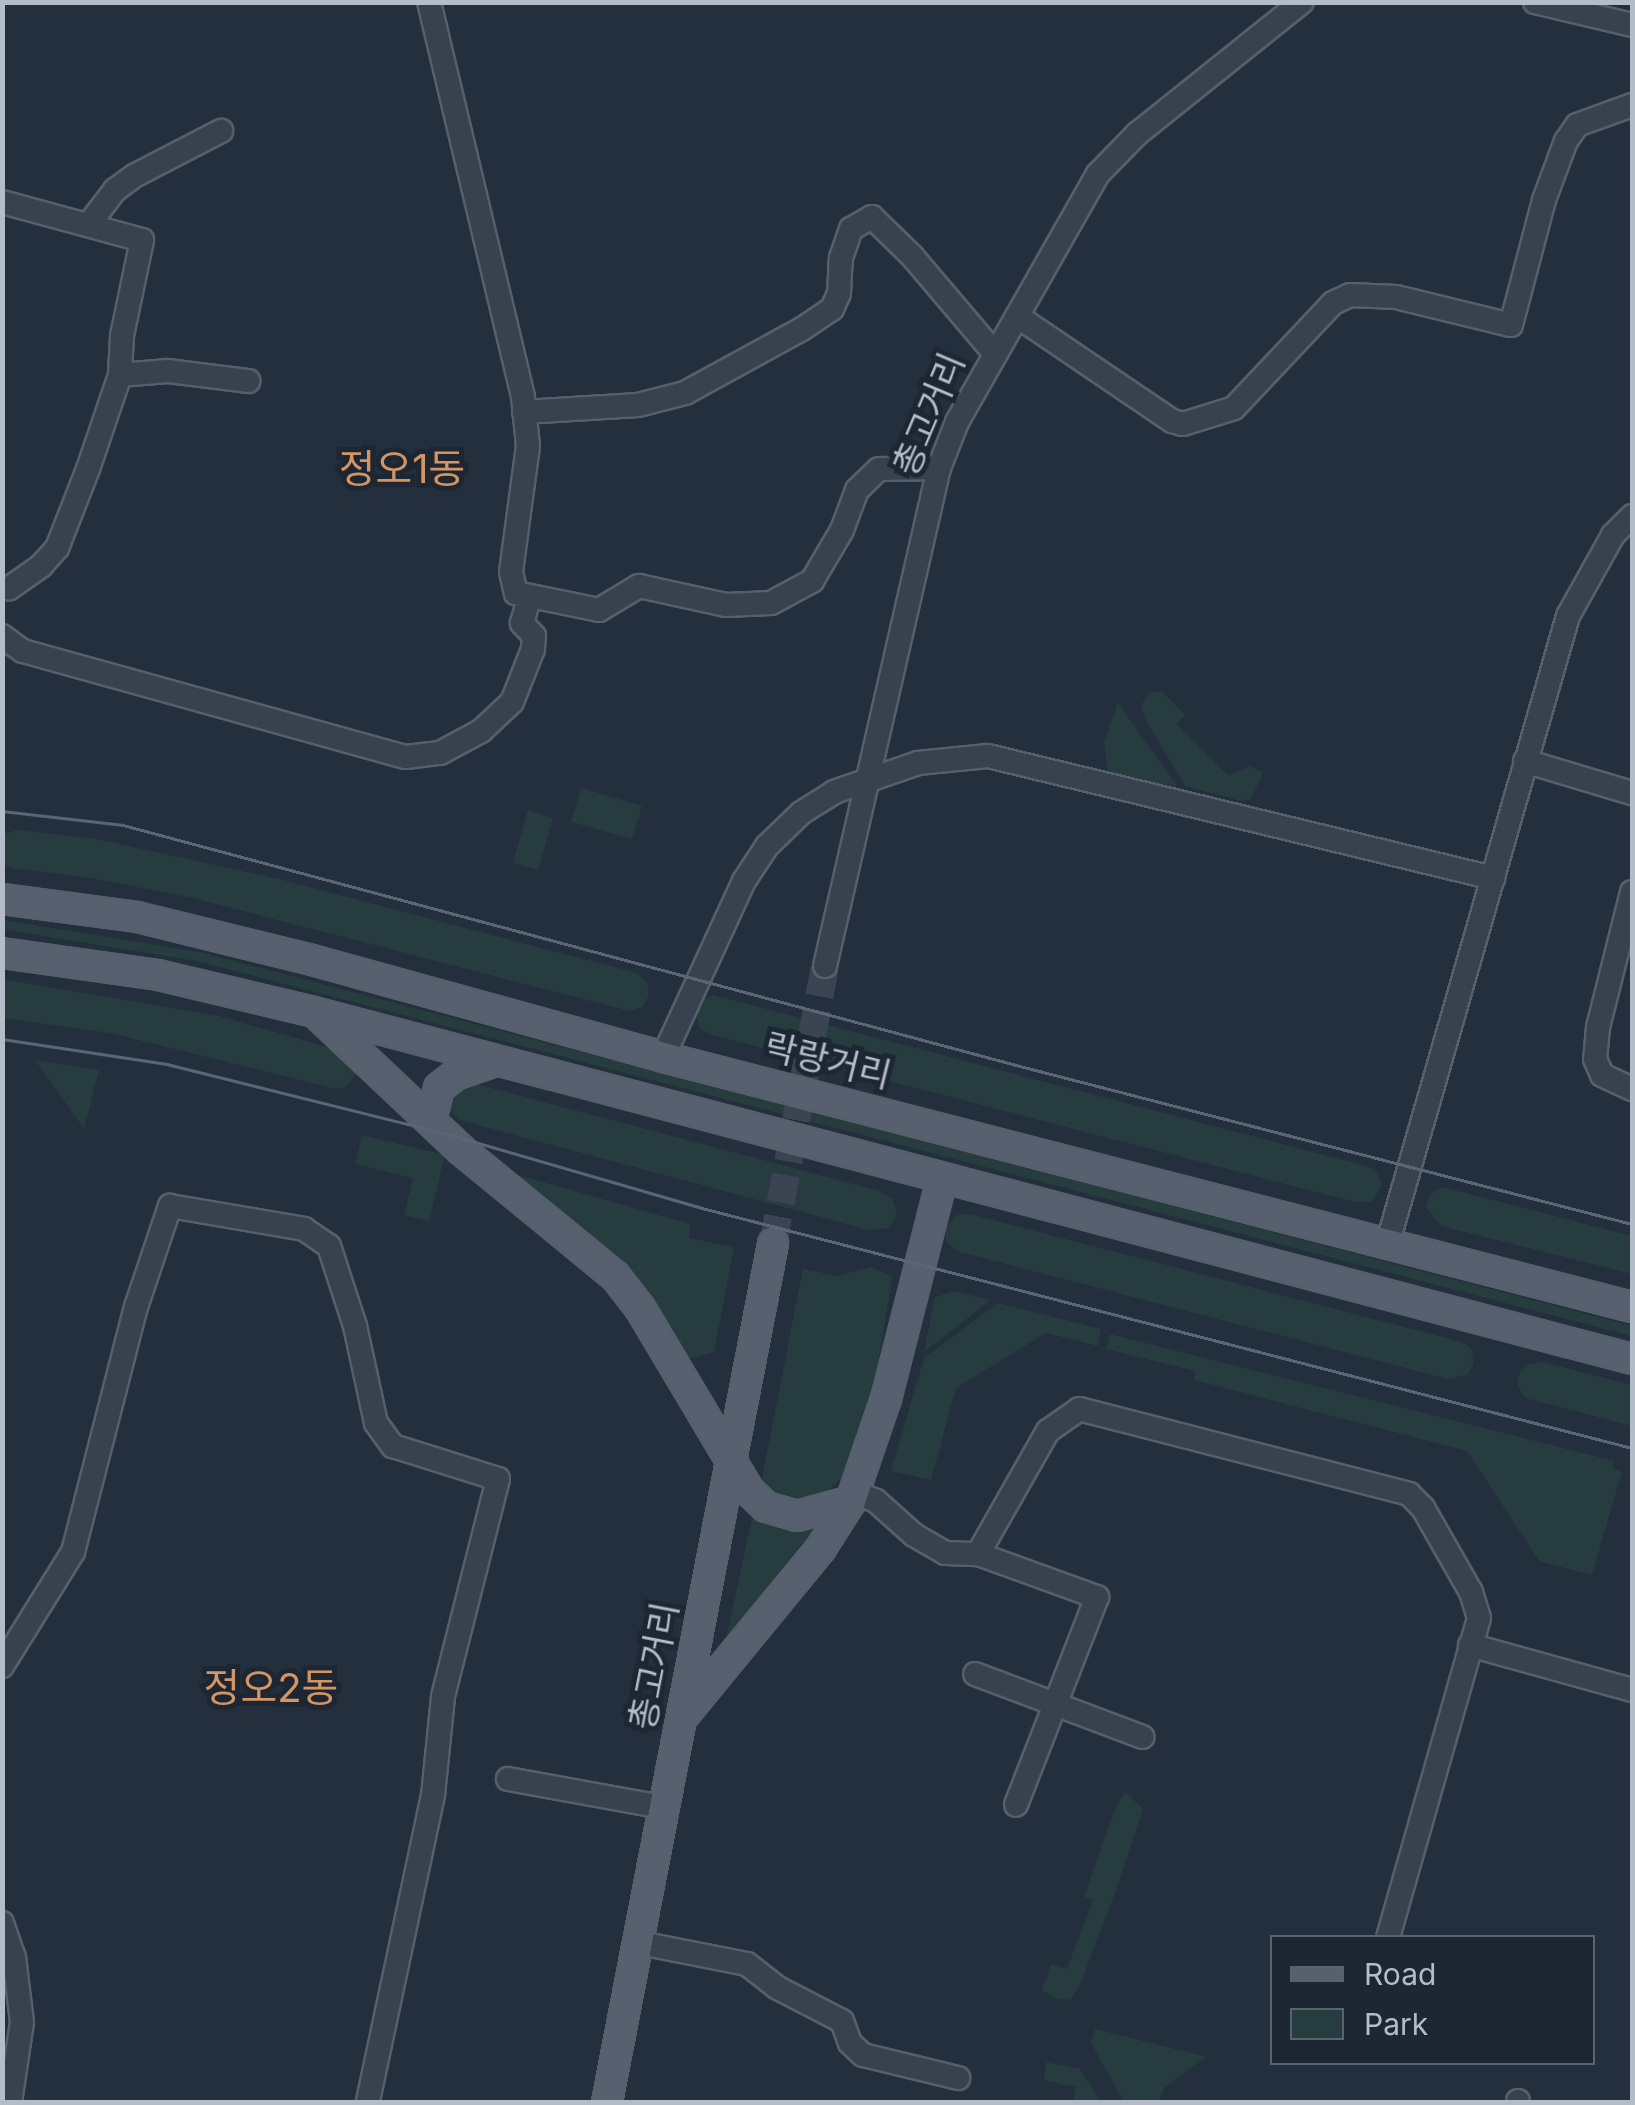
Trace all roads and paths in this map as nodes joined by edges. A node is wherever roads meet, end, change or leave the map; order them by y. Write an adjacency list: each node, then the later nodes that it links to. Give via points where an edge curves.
1 (428, 2): 13 (street)
2 (1302, 2): 9 (street, 총고거리, via 1137,134 1098,174)
3 (1534, 2): 4 (street)
4 (1632, 25)
5 (1632, 106): 9 (street, via 1576,125 1566,141 1511,325 1396,297 1350,295 1334,302 1234,408 1183,424)
6 (221, 131): 8 (street, via 136,175)
7 (2, 202): 8 (street)
8 (89, 224): 11 (street, via 142,240)
9 (1017, 316): 10 (street, 총고거리)
10 (995, 354): 13 (street, via 872,217 851,229 832,309 802,329 686,393 638,405); 14 (street, 총고거리)
11 (120, 374): 12 (street, via 168,371); 16 (street, via 57,548)
12 (248, 381)
13 (524, 412): 17 (street, via 528,446 511,572 516,593)
14 (939, 468): 17 (street, via 879,469 857,490 812,580 771,604 726,605 639,586 599,610); 20 (street, 총고거리)
15 (1632, 516): 19 (street, via 1613,535 1568,616)
16 (9, 588)
17 (529, 598): 18 (street, via 522,623 534,636 533,648 512,702 481,731 440,753 406,756 23,650)
18 (2, 636)
19 (1525, 761): 21 (street); 22 (street)
20 (869, 782): 22 (street, via 918,763 988,756); 26 (street, 총고거리); 28 (street, via 818,803 767,846)
21 (1632, 793)
22 (1492, 878): 33 (street)
23 (1632, 892): 30 (street, via 1595,1059 1602,1075)
24 (2, 899): 28 (main road, 락랑거리, via 137,917)
25 (2, 953): 27 (main road, via 158,975)
26 (824, 966)
27 (314, 1012): 29 (main road); 31 (main road)
28 (663, 1057): 33 (main road, 락랑거리)
29 (493, 1062): 31 (main road, via 439,1088); 32 (main road)
30 (1632, 1089)
31 (431, 1120): 37 (main road, via 615,1276)
32 (942, 1179): 36 (main road); 38 (main road, via 886,1398)
33 (1388, 1242): 35 (main road, 락랑거리)
34 (773, 1244): 37 (main road, 총고거리)
35 (1632, 1307)
36 (1632, 1359)
37 (729, 1459): 38 (main road, via 749,1491 775,1512 797,1516); 45 (main road, 총고거리)
38 (852, 1496): 39 (street, via 876,1500 914,1535 946,1552); 45 (main road, via 821,1548)
39 (978, 1554): 40 (street, via 1048,1431 1080,1408 1409,1494 1471,1592 1479,1618); 44 (street, via 1097,1597)
40 (1470, 1645): 43 (street); 51 (street)
41 (2, 1666): 55 (street, via 72,1552 170,1206 304,1228 329,1246 376,1423 394,1446 498,1479 443,1697 434,1795)
42 (975, 1674): 44 (street)
43 (1632, 1690)
44 (1055, 1705): 46 (street); 48 (street)
45 (683, 1716): 49 (main road, 총고거리)
46 (1143, 1737)
47 (508, 1779): 49 (street)
48 (1016, 1805)
49 (662, 1807): 52 (main road, 총고거리)
50 (2, 1923): 54 (street, via 22,2022)
51 (1389, 1935)
52 (635, 1942): 53 (street, via 747,1964 776,1987 842,2020 863,2055); 56 (main road, 총고거리)
53 (958, 2078)
54 (10, 2102)
55 (368, 2102)
56 (607, 2102)

